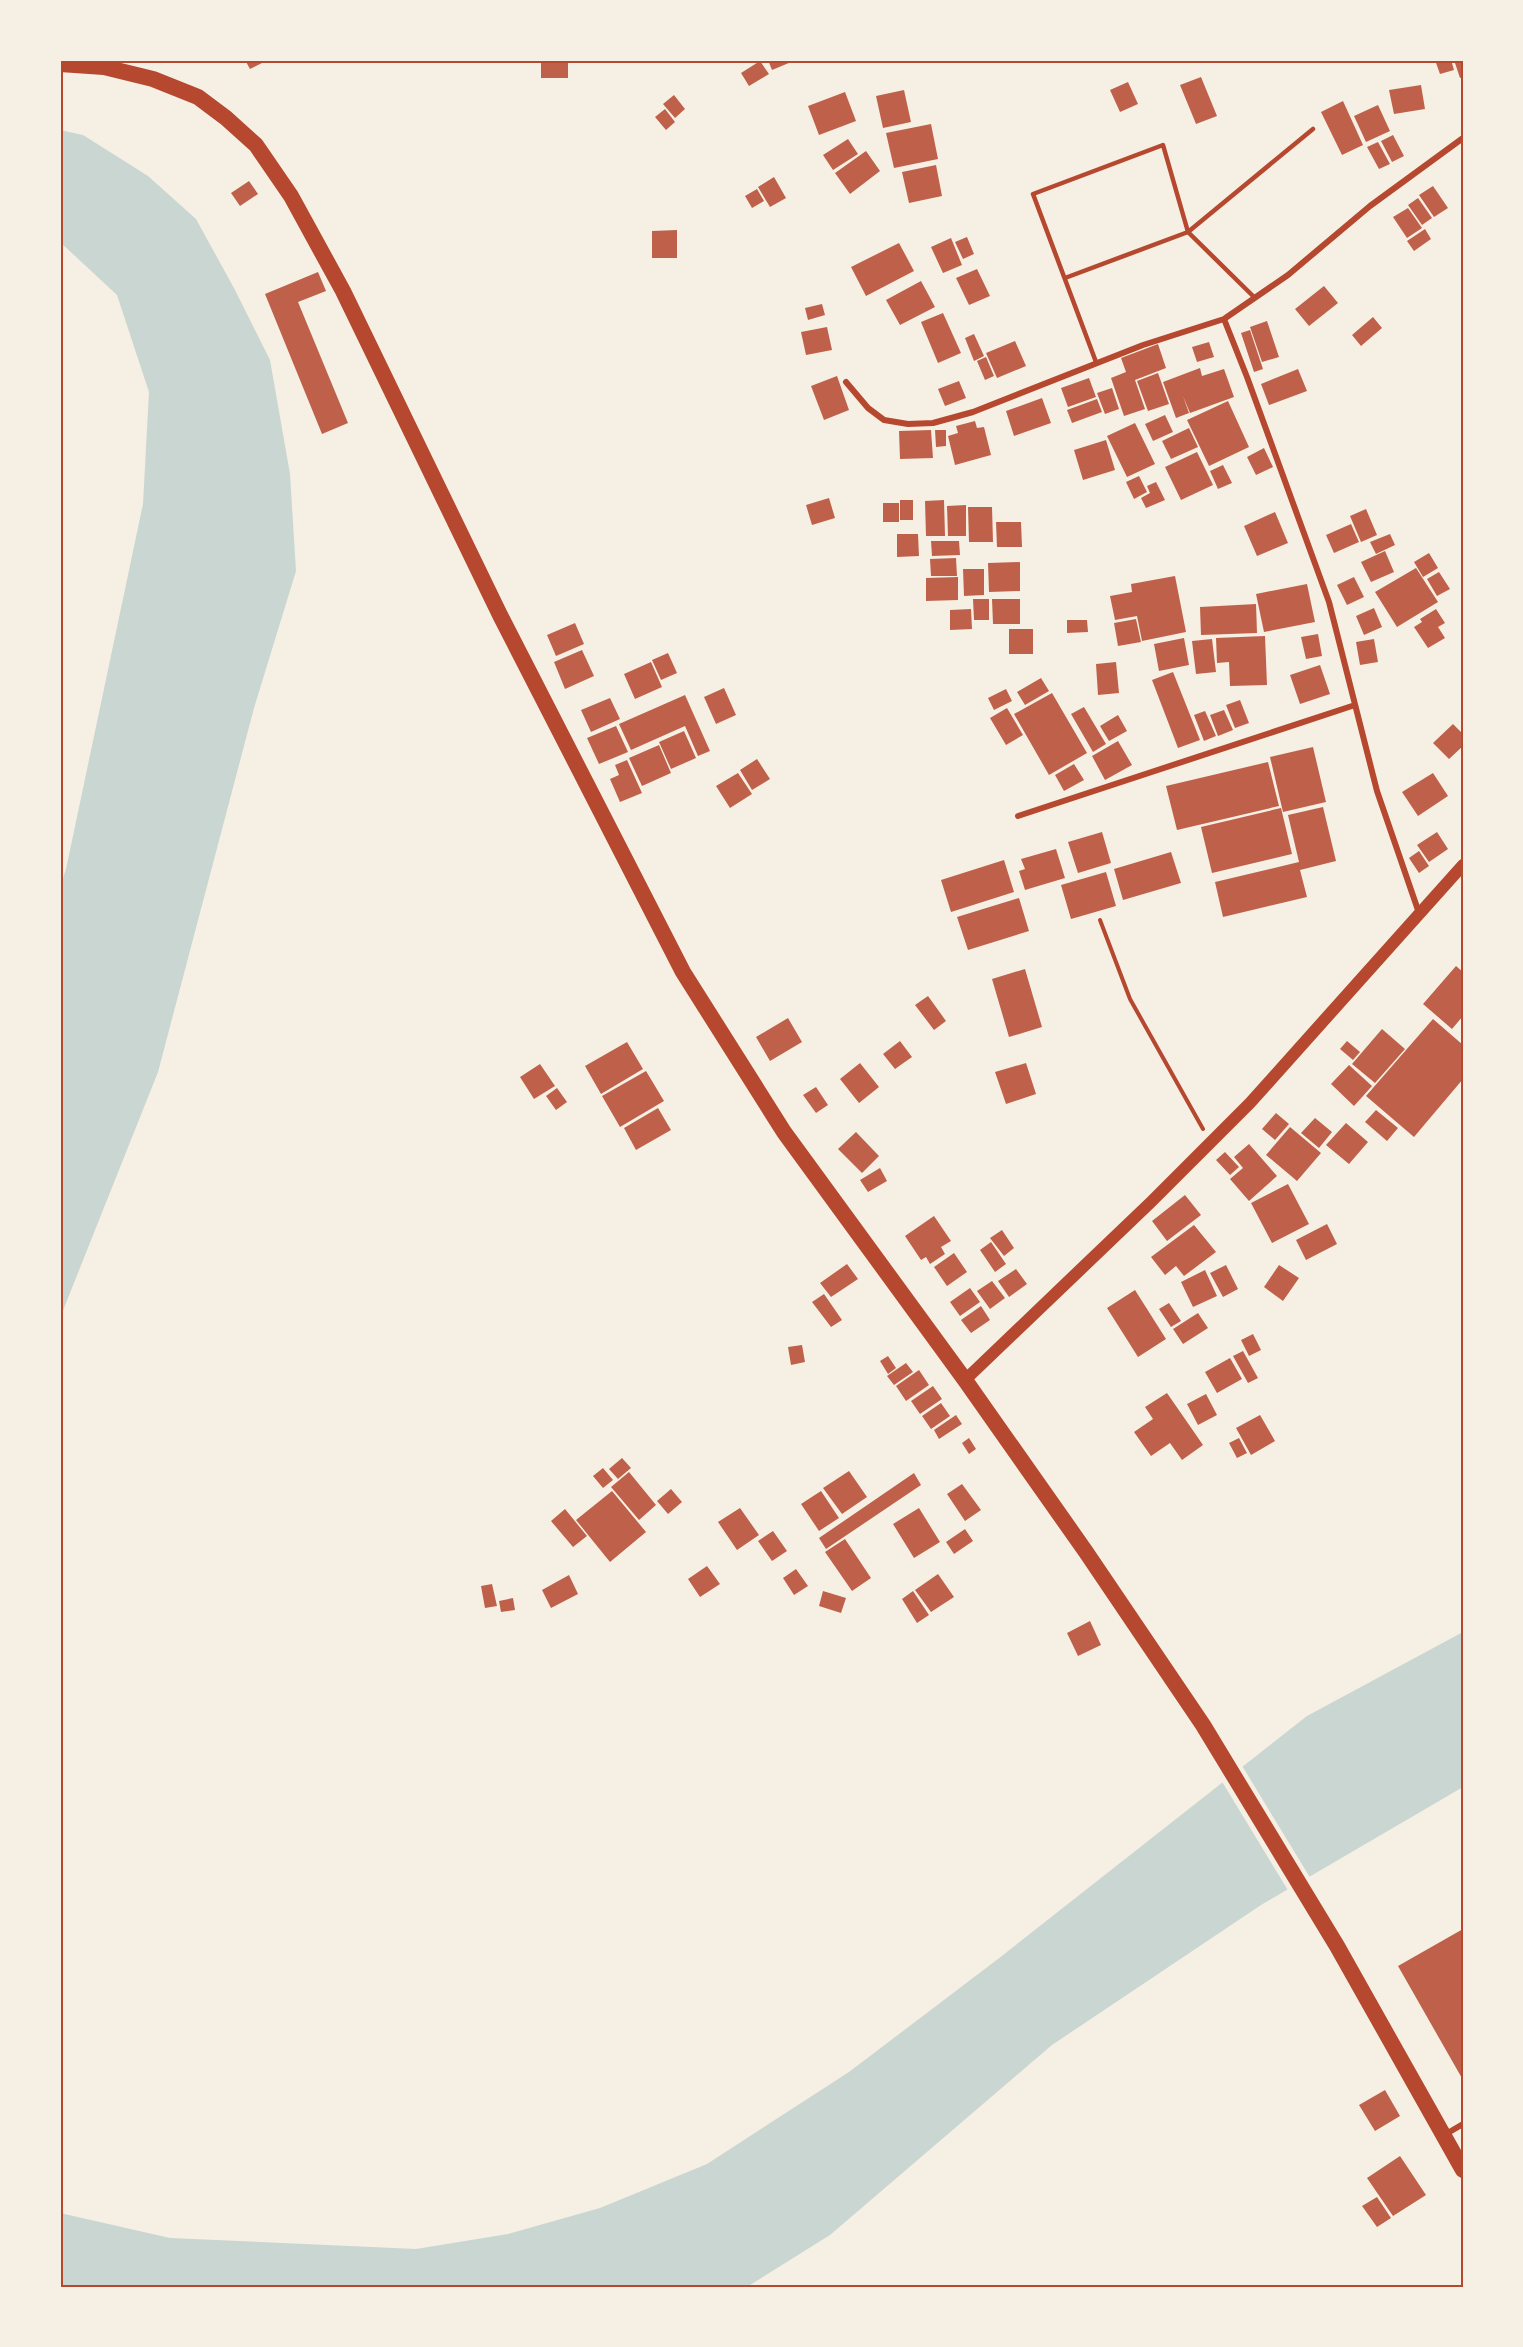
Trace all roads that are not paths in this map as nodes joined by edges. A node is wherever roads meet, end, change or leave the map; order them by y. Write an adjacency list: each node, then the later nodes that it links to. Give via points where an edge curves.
1 (60, 64): 14 (highway, via 104,67 198,97 256,145 291,196 343,291 500,615 683,972 784,1131)
2 (1313, 129): 4 (lane)
3 (1463, 138): 6 (street, via 1370,206 1288,276)
4 (1188, 232): 5 (lane); 5 (lane, via 1163,145 1033,194); 6 (lane)
5 (1065, 278): 8 (lane)
6 (1254, 297): 7 (street)
7 (1224, 319): 8 (street); 10 (street, via 1329,602)
8 (1096, 362): 9 (street, via 973,412 933,423 884,420)
9 (846, 382)
10 (1355, 705): 11 (street); 13 (street, via 1377,790)
11 (1018, 816)
12 (1463, 865): 13 (main road)
13 (1419, 913): 14 (main road, via 1251,1103)
14 (965, 1380): 16 (highway, via 1203,1725 1337,1946)
15 (1463, 2124): 16 (street)
16 (1443, 2136): 17 (highway)
17 (1463, 2170)

